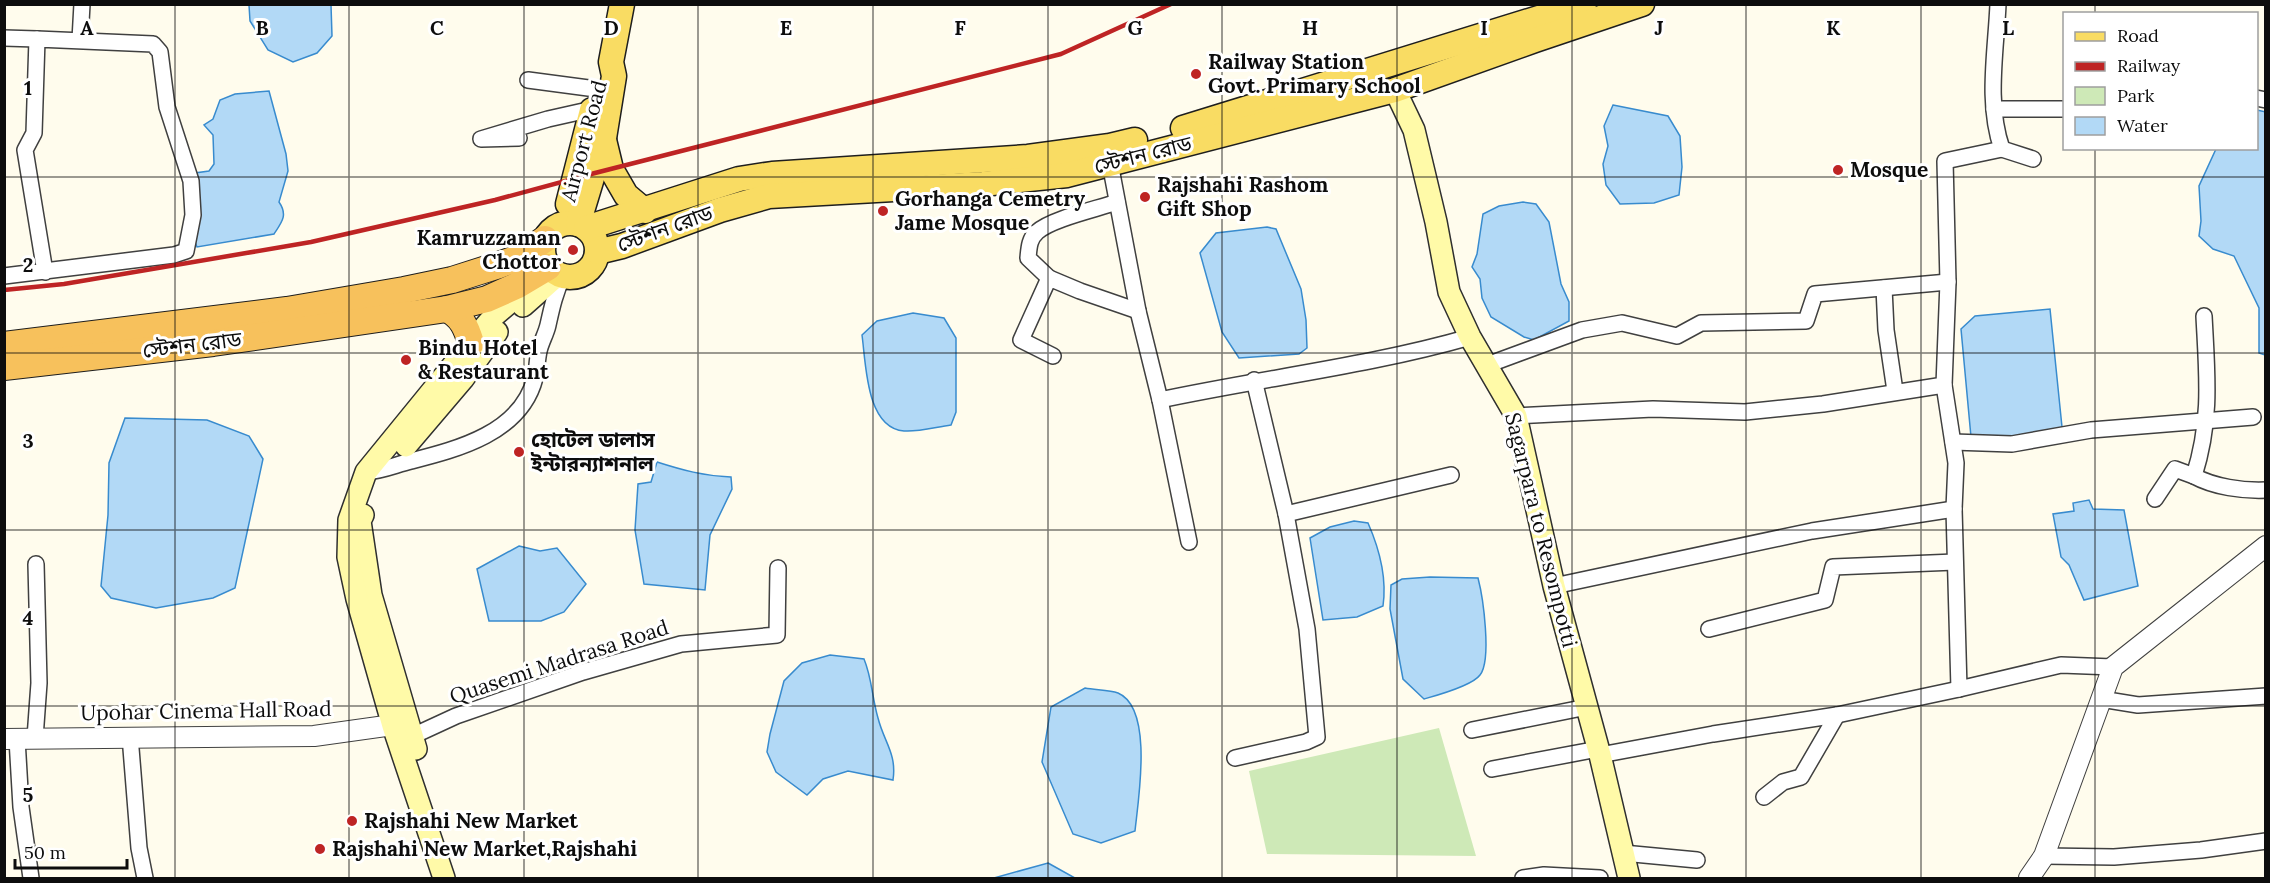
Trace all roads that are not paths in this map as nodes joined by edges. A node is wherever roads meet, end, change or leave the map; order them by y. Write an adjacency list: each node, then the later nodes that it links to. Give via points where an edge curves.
1 (82, 4): 8 (street)
2 (622, 4): 11 (main road, Airport Road, via 611,62 600,74)
3 (1584, 4): 20 (main road, স্টেশন রোড, via 1203,123 1110,147 1028,157 772,174 740,179)
4 (1642, 4): 10 (main road, স্টেশন রোড)
5 (1998, 4): 12 (street)
6 (4, 38): 7 (street)
7 (37, 39): 8 (street); 23 (street, via 34,133 25,150)
8 (81, 40): 23 (street, via 153,44 160,52 167,107 192,181 192,215 186,251)
9 (528, 80): 11 (street)
10 (1395, 90): 18 (main road, স্টেশন রোড); 32 (main road, Sagarpara to Resompotti, via 1414,130 1449,292)
11 (602, 99): 14 (street, via 481,139); 15 (main road); 21 (main road, Airport Road, via 587,134)
12 (1994, 109): 13 (street); 16 (street)
13 (2063, 109)
14 (519, 138)
15 (604, 138): 20 (main road, via 611,169 626,195); 21 (main road)
16 (2002, 149): 17 (street); 27 (street, via 1945,161)
17 (2033, 159)
18 (1110, 163): 19 (street); 22 (main road, স্টেশন রোড, via 1067,175 983,184 769,196)
19 (1117, 202): 26 (street, via 1038,231 1029,243 1028,258); 30 (street)
20 (645, 210): 21 (main road, স্টেশন রোড)
21 (568, 229): 22 (main road, via 596,243); 24 (main road, via 542,254); 34 (highway, স্টেশন রোড, via 518,258 404,290 275,311)
22 (597, 252): 24 (main road, via 589,269 572,277)
23 (45, 272): 25 (street)
24 (555, 272): 29 (highway, স্টেশন রোড, via 487,299); 33 (main road, via 495,315); 46 (main road, via 504,322 463,379); 46 (street, via 535,380 521,410 503,426 481,437 439,454)
25 (4, 276)
26 (1049, 278): 30 (street); 35 (street, via 1021,340)
27 (1948, 282): 28 (street); 39 (street)
28 (1884, 288): 36 (street, via 1815,294 1806,321 1701,323 1677,336 1622,323 1582,330); 40 (street)
29 (447, 309): 33 (highway, via 463,321); 37 (highway, স্টেশন রোড, via 213,344)
30 (1138, 310): 41 (street)
31 (2204, 316): 44 (street)
32 (1470, 337): 36 (main road, Sagarpara to Resompotti); 38 (street, via 1421,351)
33 (471, 343): 46 (main road)
34 (4, 345)
35 (1053, 356)
36 (1487, 365): 42 (main road, Sagarpara to Resompotti)
37 (4, 367)
38 (1254, 380): 41 (street); 52 (street)
39 (1944, 385): 40 (street); 45 (street)
40 (1895, 391): 42 (street, via 1824,405 1745,412 1653,409)
41 (1160, 400): 53 (street)
42 (1516, 416): 58 (main road, Sagarpara to Resompotti)
43 (2253, 417): 44 (street)
44 (2206, 422): 45 (street, via 2091,430 2012,444); 48 (street)
45 (1953, 442): 51 (street)
46 (375, 471): 67 (main road, via 349,520 348,557 357,599)
47 (1451, 475): 52 (street)
48 (2194, 476): 49 (street, via 2248,491); 50 (street, via 2175,469)
49 (2265, 490)
50 (2155, 499)
51 (1954, 508): 55 (street); 58 (street, via 1812,531)
52 (1286, 514): 71 (street, via 1307,629 1317,737)
53 (1189, 542)
54 (2265, 546): 60 (street)
55 (1955, 562): 59 (street, via 1833,567 1825,600); 61 (street)
56 (36, 564): 69 (street, via 39,683)
57 (778, 568): 67 (street, Quasemi Madrasa Road, via 777,635 681,644)
58 (1554, 586): 64 (main road, Sagarpara to Resompotti)
59 (1709, 629)
60 (2113, 667): 61 (street, via 2061,665); 63 (street)
61 (1959, 689): 65 (street)
62 (2265, 696): 63 (street, via 2138,705)
63 (2101, 699): 76 (street)
64 (1587, 707): 66 (street); 70 (main road, Sagarpara to Resompotti)
65 (1837, 714): 70 (street); 73 (street, via 1801,777 1783,782)
66 (1472, 730)
67 (403, 732): 68 (street, Upohar Cinema Hall Road); 80 (main road); 81 (main road)
68 (130, 736): 69 (street, Upohar Cinema Hall Road); 79 (street)
69 (19, 738): 78 (street, via 21,807)
70 (1599, 752): 72 (street); 75 (main road, Sagarpara to Resompotti)
71 (1235, 758)
72 (1492, 769)
73 (1764, 797)
74 (2265, 841): 76 (street, via 2114,857)
75 (1623, 853): 77 (street); 84 (main road, Sagarpara to Resompotti)
76 (2044, 856): 85 (street)
77 (1697, 860)
78 (31, 879)
79 (145, 879)
80 (444, 879)
81 (456, 879)
82 (1523, 879): 83 (street, via 1545,875)
83 (1600, 879)
84 (1629, 879)
85 (2029, 879)

